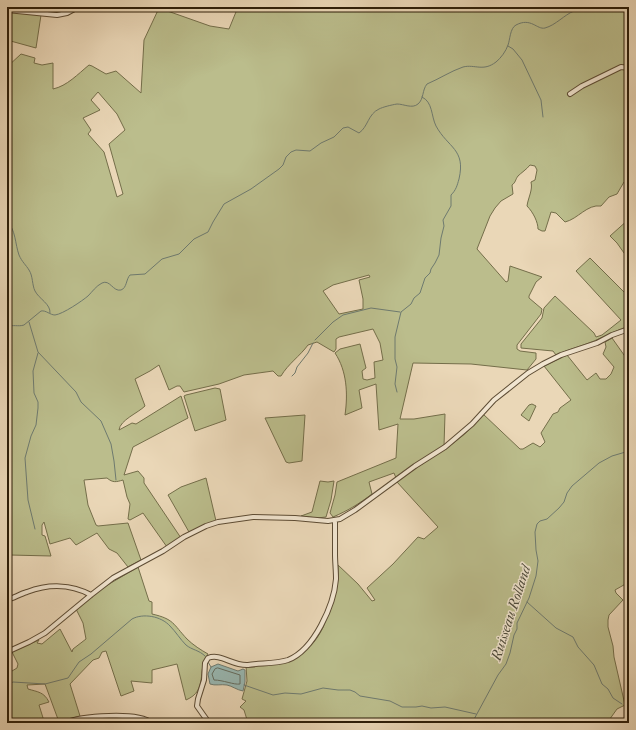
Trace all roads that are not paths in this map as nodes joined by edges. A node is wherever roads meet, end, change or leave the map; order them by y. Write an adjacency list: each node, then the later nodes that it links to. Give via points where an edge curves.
1 (78, 7): 2 (street, via 57,15)
2 (7, 10)
3 (629, 68): 4 (street, via 621,67)
4 (570, 94)
5 (629, 329): 6 (street, via 561,355 528,373 494,400 472,424 444,448)
6 (335, 521): 7 (street, via 253,517 218,522 184,537 113,578); 12 (street, via 335,585 314,638 289,659 277,662 238,665 219,657 208,658 197,706)
7 (91, 595): 8 (street, via 68,587 52,586); 9 (street, via 38,638)
8 (7, 600)
9 (7, 652)
10 (64, 723): 11 (street, via 81,718 105,716 140,718)
11 (152, 723)
12 (209, 723)

